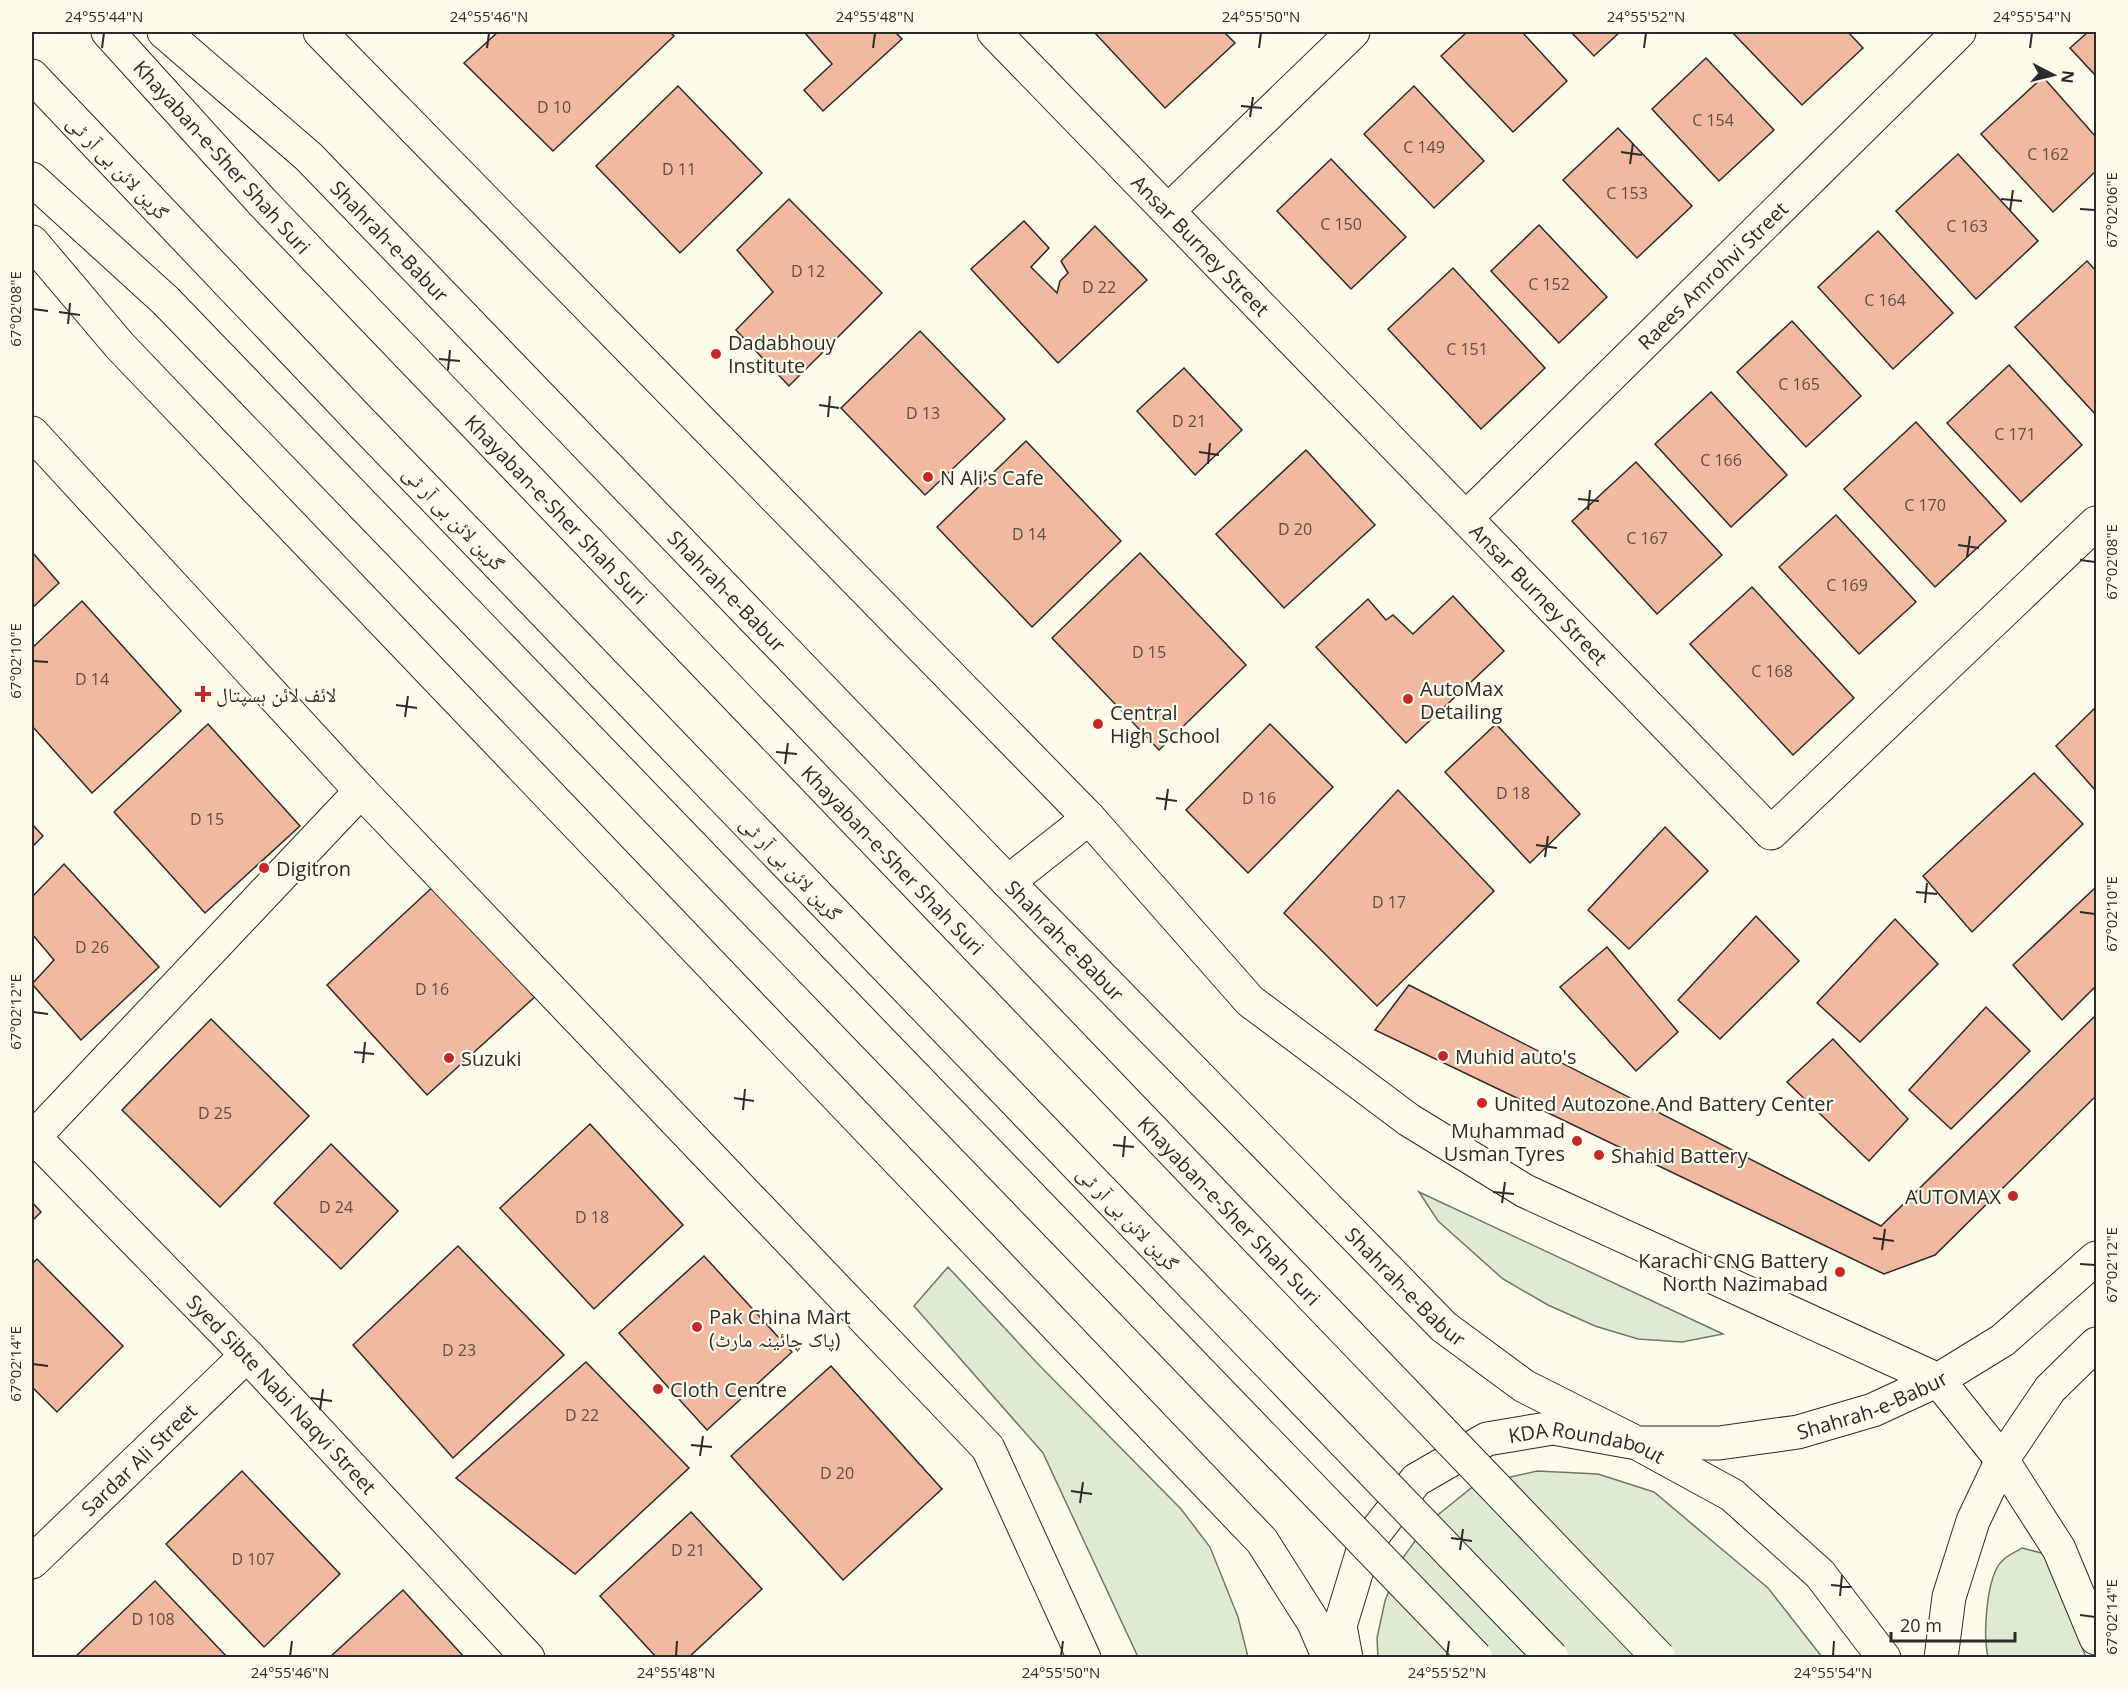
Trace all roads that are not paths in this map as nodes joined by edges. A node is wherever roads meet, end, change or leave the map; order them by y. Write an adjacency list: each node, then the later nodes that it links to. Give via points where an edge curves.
1 (108, 32): 32 (main road, Khayaban-e-Sher Shah Suri, bridge, via 263,203)
2 (164, 32): 16 (main road, Shahrah-e-Babur, via 309,157)
3 (994, 32): 9 (main road, Ansar Burney Street)
4 (1353, 32): 9 (main road)
5 (1959, 32): 12 (main road, Raees Amrohvi Street)
6 (331, 35): 15 (main road)
7 (32, 76): 31 (main road, گرین لائن بی آر ٹی, bridge)
8 (32, 179): 30 (main road, bridge, via 166,301)
9 (1168, 211): 12 (main road, Ansar Burney Street)
10 (32, 242): 28 (main road, via 120,346 1262,1540 1314,1623)
11 (32, 433): 14 (main road)
12 (1466, 518): 13 (main road, Ansar Burney Street, via 1771,833)
13 (2097, 523)
14 (361, 791): 17 (main road); 27 (main road, via 988,1448)
15 (1089, 818): 16 (main road); 21 (main road, via 1250,1000 1409,1120 1526,1191)
16 (1008, 882): 22 (main road, Shahrah-e-Babur, via 1443,1327 1524,1386)
17 (33, 1136): 20 (main road, Syed Sibte Nabi Naqvi Street)
18 (2097, 1258): 21 (main road, Shahrah-e-Babur, via 2003,1340)
19 (2097, 1344): 23 (main road, via 2050,1389)
20 (248, 1355): 24 (main road, Sardar Ali Street); 26 (main road, Syed Sibte Nabi Naqvi Street)
21 (1938, 1380): 22 (main road, Shahrah-e-Babur, via 1873,1410 1798,1432 1719,1443); 23 (main road)
22 (1638, 1443): 29 (main road, KDA Roundabout, via 1553,1428 1487,1439 1416,1480 1364,1547 1340,1626); 33 (main road, KDA Roundabout, via 1732,1495 1820,1574)
23 (2002, 1460): 25 (main road, via 2059,1549); 34 (main road, via 1973,1521 1949,1597)
24 (32, 1562)
25 (2097, 1638)
26 (528, 1658)
27 (1084, 1658)
28 (1329, 1658)
29 (1346, 1658)
30 (1476, 1658)
31 (1552, 1658)
32 (1659, 1658)
33 (1884, 1658)
34 (1941, 1658)

